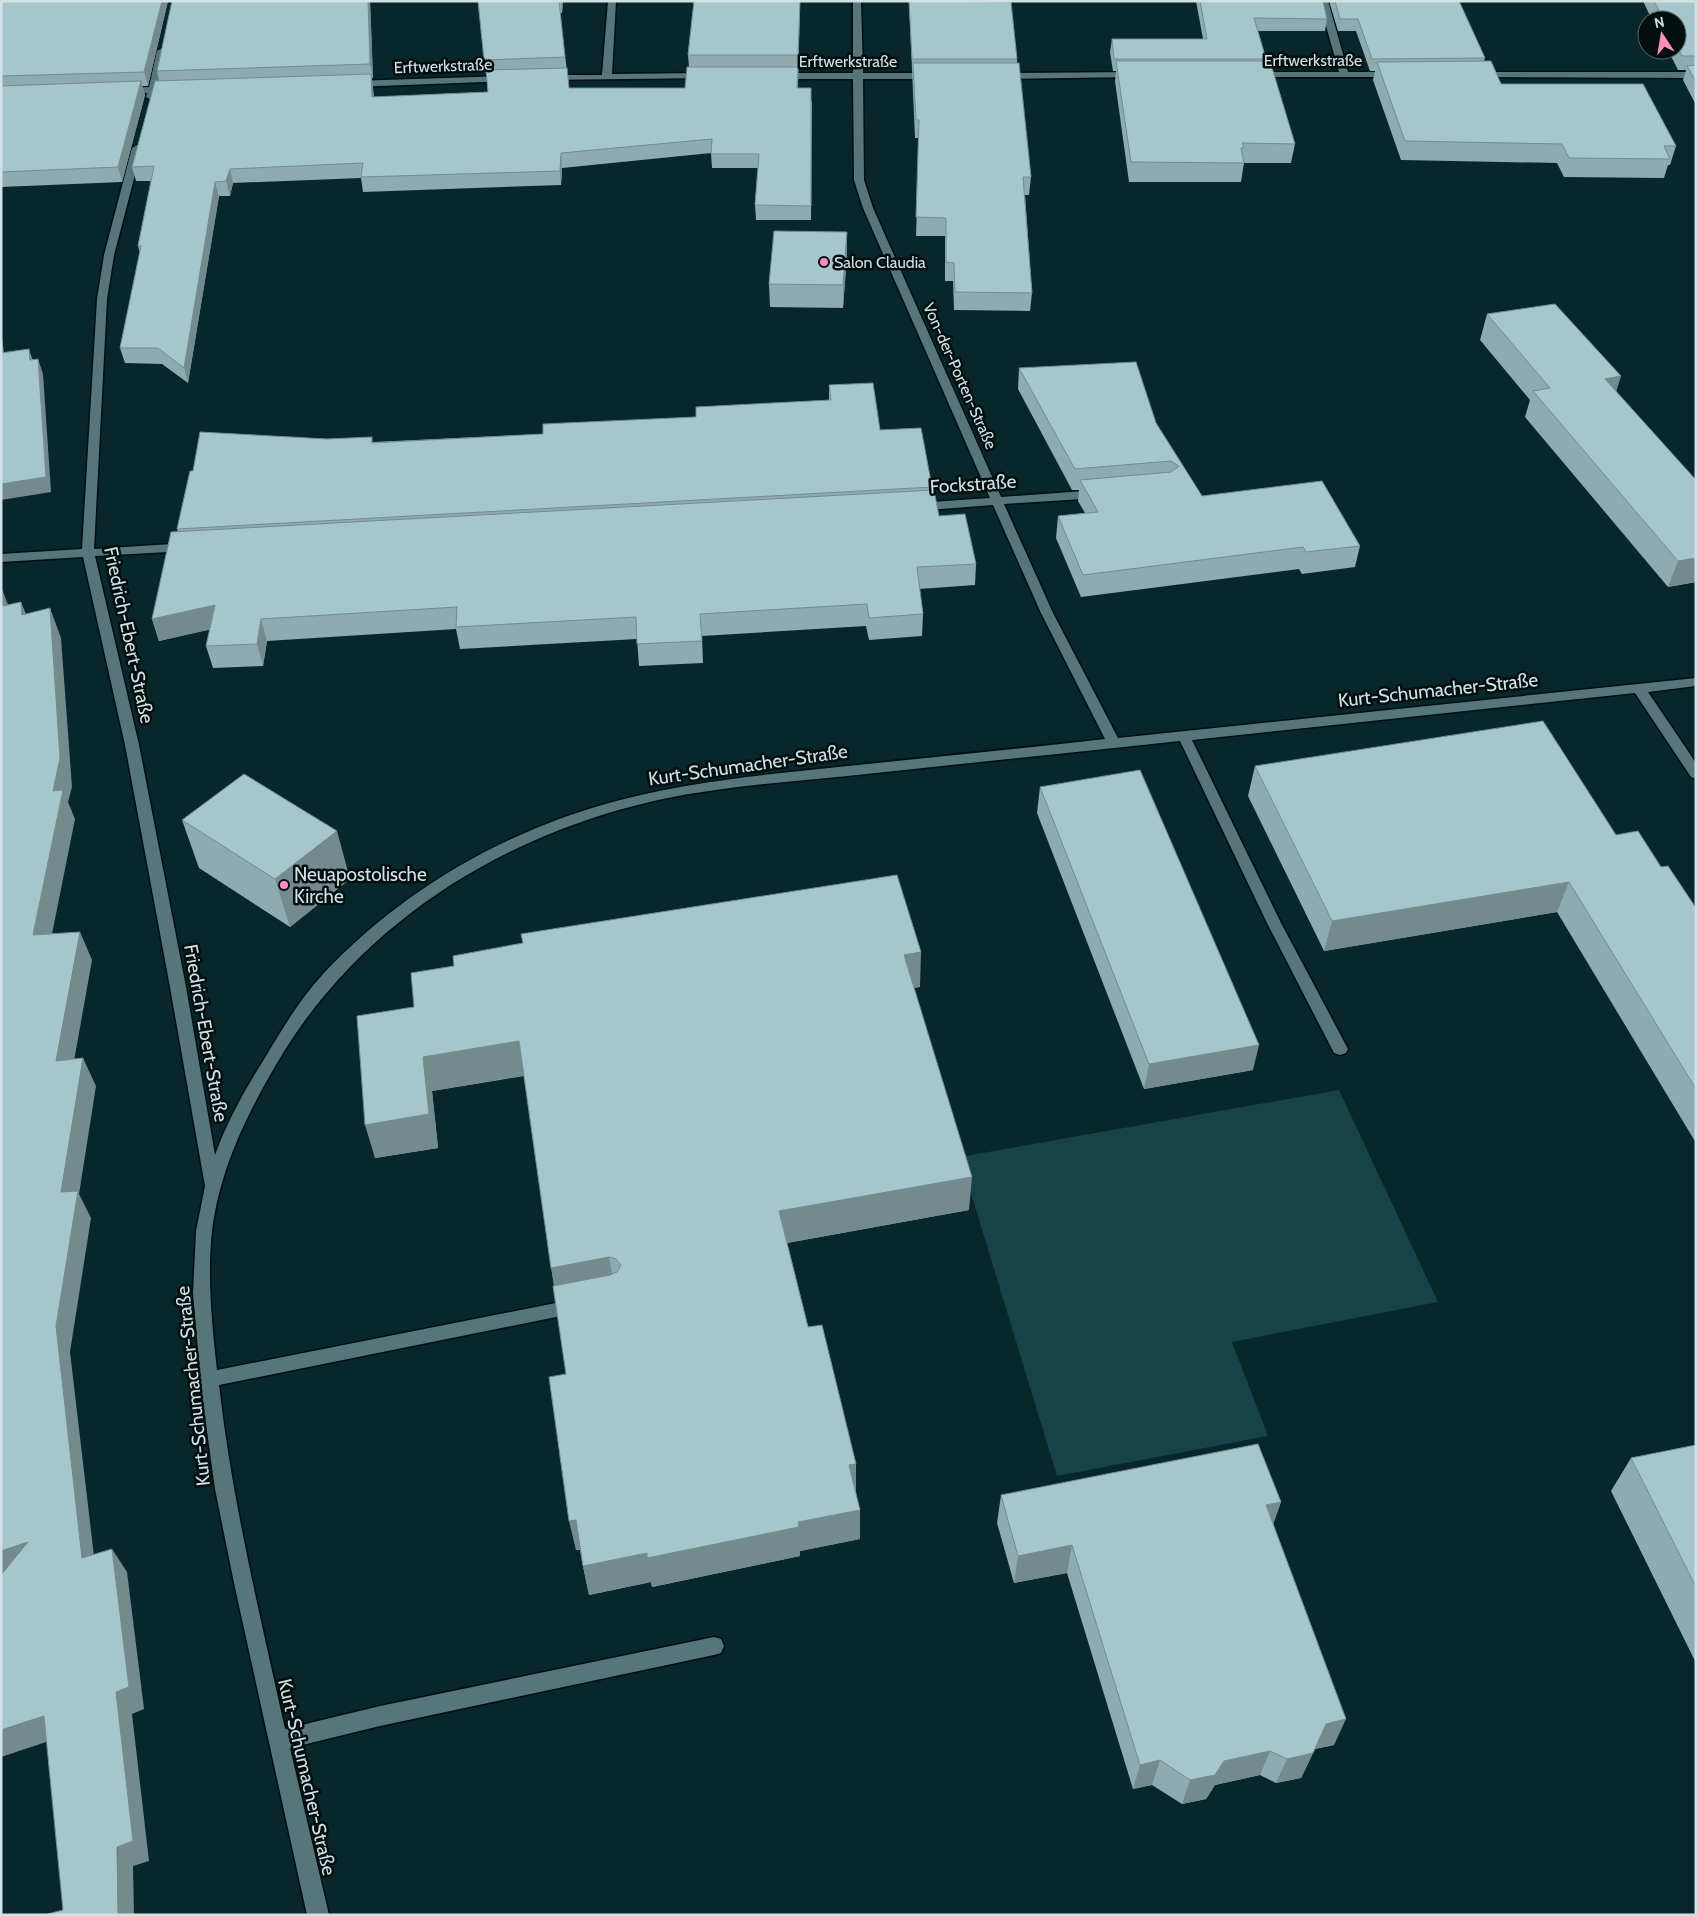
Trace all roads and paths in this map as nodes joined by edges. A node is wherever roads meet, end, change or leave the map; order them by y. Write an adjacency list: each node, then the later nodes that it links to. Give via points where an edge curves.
1 (612, 1): 10 (street)
2 (857, 1): 13 (street, Von-der-Porten-Straße)
3 (1322, 1): 6 (street)
4 (163, 46): 21 (street)
5 (1244, 75): 6 (street, Erftwerkstraße)
6 (1344, 75): 7 (street, Erftwerkstraße)
7 (1402, 75)
8 (1471, 75): 9 (street)
9 (1696, 75)
10 (607, 76): 11 (street); 18 (street)
11 (712, 76)
12 (770, 76): 13 (street, Erftwerkstraße)
13 (857, 76): 14 (street, Erftwerkstraße); 26 (street, Von-der-Porten-Straße, via 859,180 863,193)
14 (946, 76)
15 (986, 76): 16 (street)
16 (1145, 76)
17 (520, 78): 19 (street, Erftwerkstraße)
18 (539, 78)
19 (346, 84)
20 (182, 89): 21 (street)
21 (153, 90): 22 (street); 23 (street)
22 (115, 91)
23 (148, 108)
24 (141, 136): 29 (street, Friedrich-Ebert-Straße, via 109,255 102,299)
25 (1112, 493): 26 (street, Fockstraße)
26 (998, 502): 27 (street, Fockstraße); 34 (street, Von-der-Porten-Straße, via 1048,612)
27 (900, 508)
28 (198, 546): 29 (street)
29 (88, 552): 30 (street); 37 (street, Friedrich-Ebert-Straße, via 132,745)
30 (1, 558)
31 (1696, 682): 32 (street, Kurt-Schumacher-Straße)
32 (1639, 689): 33 (street, Kurt-Schumacher-Straße); 35 (street)
33 (1184, 736): 34 (street, Kurt-Schumacher-Straße); 36 (street, via 1274,923)
34 (1114, 743): 37 (street, Kurt-Schumacher-Straße, via 782,778 654,796 593,813 537,834 483,860 387,922 325,982 254,1087 223,1154)
35 (1696, 774)
36 (1340, 1049)
37 (212, 1188): 39 (street, Kurt-Schumacher-Straße, via 204,1230 202,1277 203,1328)
38 (596, 1302): 39 (street)
39 (210, 1379): 41 (street, Kurt-Schumacher-Straße, via 231,1528)
40 (714, 1646): 41 (street, via 390,1714)
41 (278, 1741): 42 (street, Kurt-Schumacher-Straße)
42 (318, 1915)

